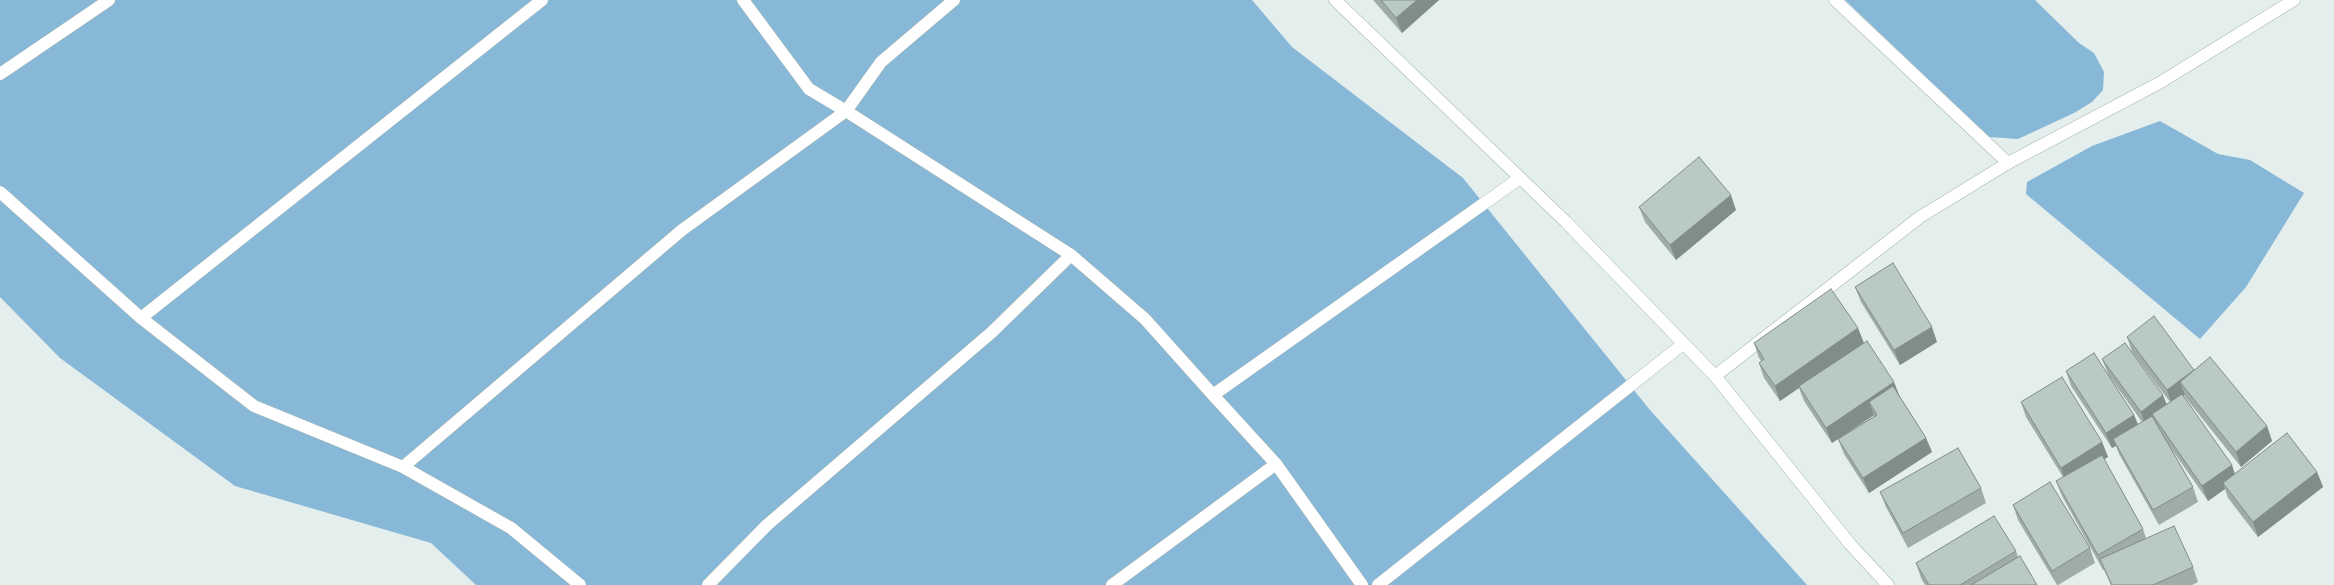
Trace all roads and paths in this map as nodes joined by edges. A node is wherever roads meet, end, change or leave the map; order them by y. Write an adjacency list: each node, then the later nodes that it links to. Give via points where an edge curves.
1 (109, 0): 8 (street)
2 (542, 0): 14 (street)
3 (743, 0): 9 (street, via 809,90)
4 (954, 0): 9 (street, via 881,62)
5 (1335, 0): 11 (street)
6 (1835, 0): 10 (street)
7 (2294, 0): 10 (street, via 2161,82)
8 (0, 74)
9 (846, 111): 13 (street); 19 (street, via 682,230)
10 (2008, 163): 16 (street, via 1920,217)
11 (1520, 178): 15 (street); 17 (street)
12 (0, 192): 14 (street)
13 (1071, 255): 17 (street, via 1145,319); 21 (street, via 992,332 767,525)
14 (141, 318): 19 (street, via 254,406)
15 (1683, 344): 16 (street); 24 (street)
16 (1715, 376): 25 (street, via 1850,544)
17 (1213, 396): 18 (street)
18 (1276, 464): 22 (street); 23 (street)
19 (403, 467): 20 (street, via 511,528)
20 (580, 585)
21 (708, 585)
22 (1112, 585)
23 (1362, 585)
24 (1378, 585)
25 (1888, 585)

